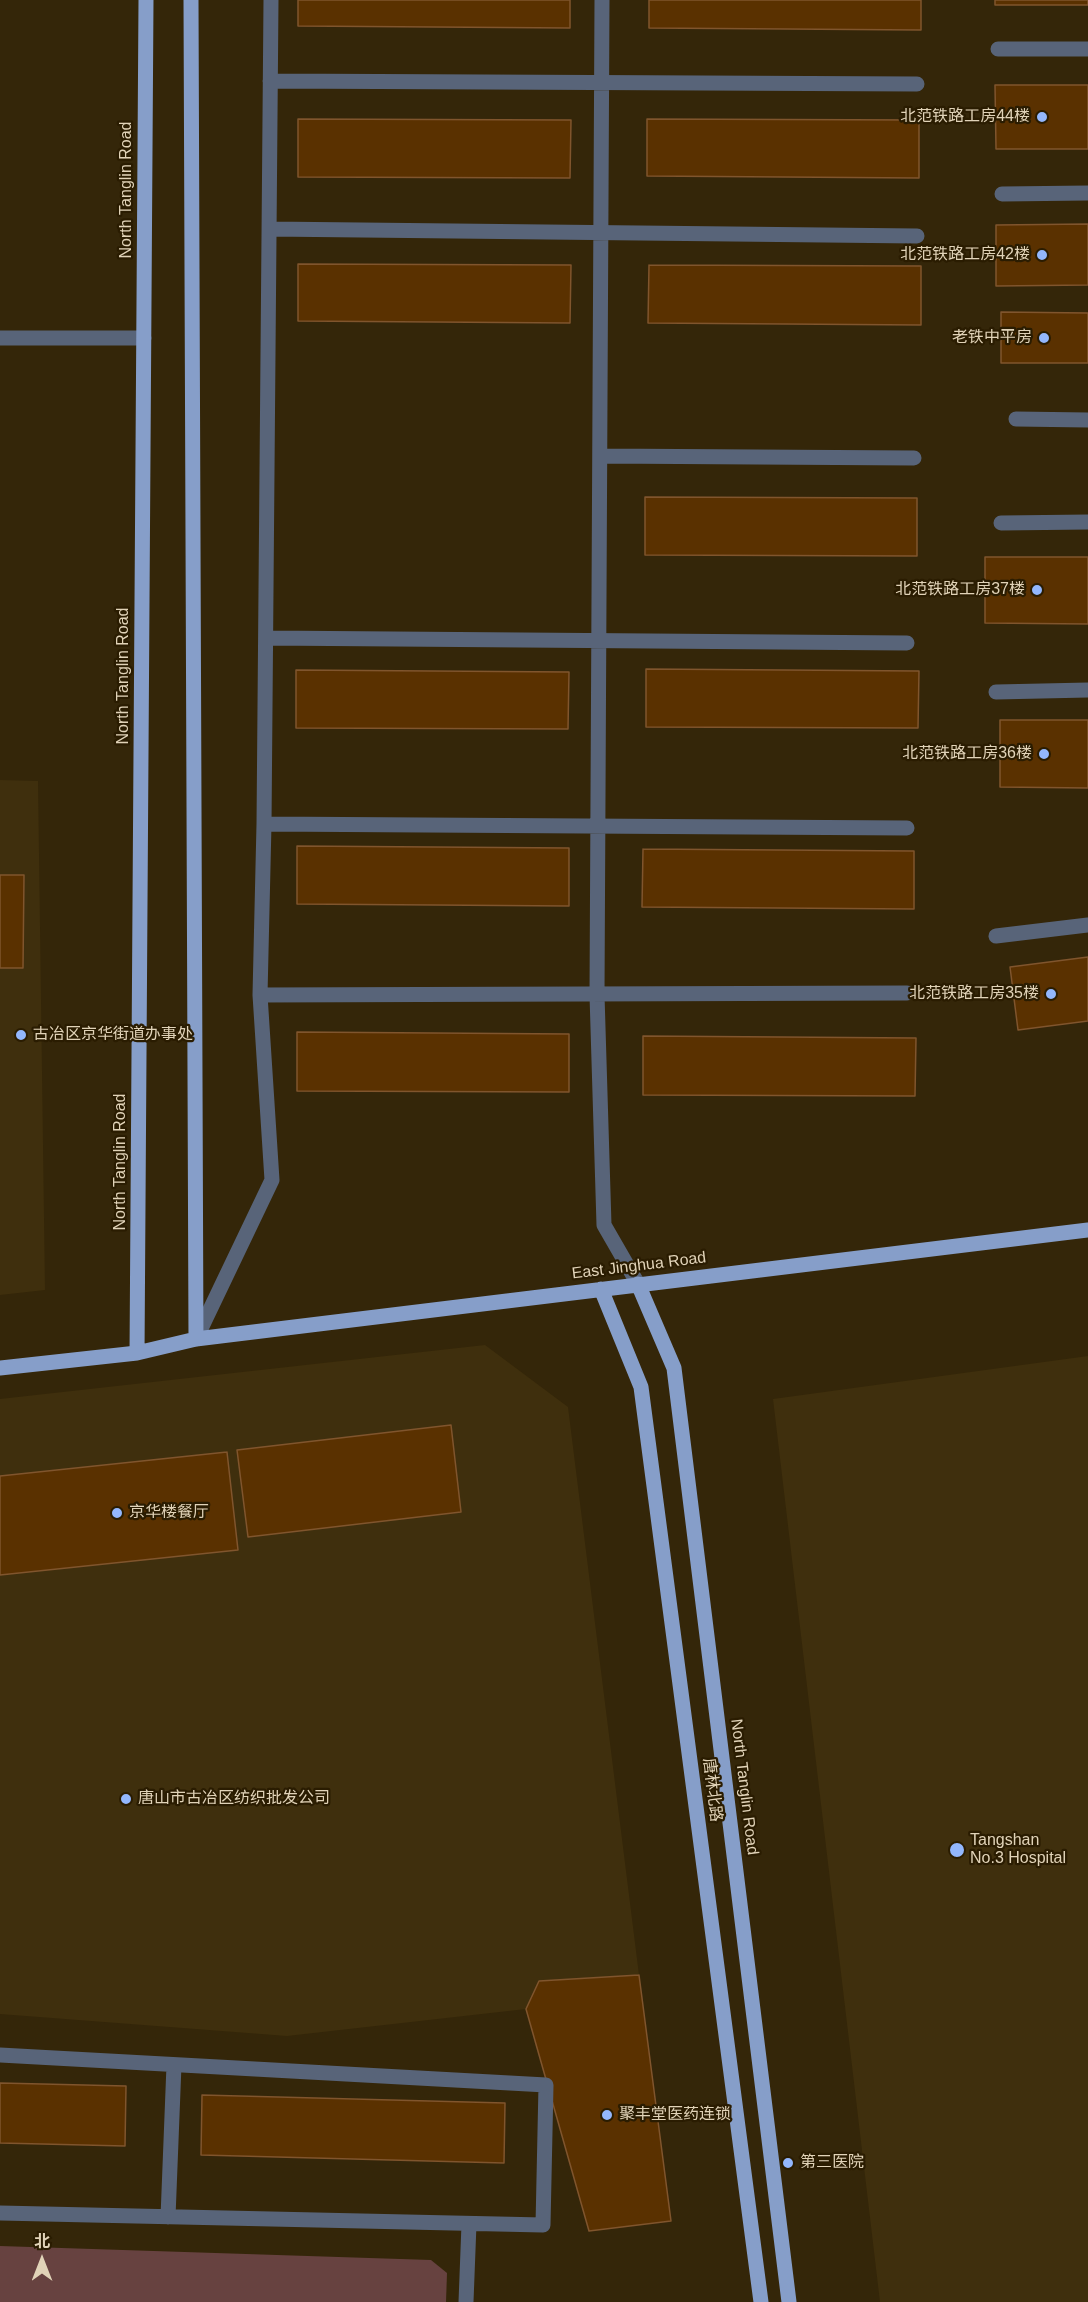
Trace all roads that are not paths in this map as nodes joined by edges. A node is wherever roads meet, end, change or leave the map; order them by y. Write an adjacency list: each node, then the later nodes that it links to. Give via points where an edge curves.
1 (146, 0): 16 (main road, North Tanglin Road)
2 (191, 0): 39 (main road)
3 (271, 0): 7 (street)
4 (602, 0): 8 (street)
5 (998, 49): 6 (street)
6 (1088, 49)
7 (270, 81): 8 (street); 12 (street)
8 (602, 83): 9 (street); 13 (street)
9 (917, 84)
10 (1088, 193): 11 (street)
11 (1002, 194)
12 (269, 229): 13 (street); 23 (street)
13 (601, 233): 14 (street); 19 (street)
14 (917, 236)
15 (0, 338): 16 (street)
16 (144, 338): 40 (main road, North Tanglin Road)
17 (1016, 419): 18 (street)
18 (1088, 420)
19 (600, 456): 20 (street); 24 (street)
20 (914, 458)
21 (1088, 522): 22 (street)
22 (1001, 523)
23 (266, 638): 24 (street); 28 (street)
24 (599, 640): 25 (street); 29 (street)
25 (907, 643)
26 (1088, 690): 27 (street)
27 (996, 692)
28 (264, 824): 29 (street); 34 (street)
29 (598, 826): 30 (street); 35 (street)
30 (907, 828)
31 (1088, 925): 32 (street)
32 (996, 936)
33 (907, 993): 35 (street)
34 (260, 995): 35 (street); 39 (street, via 272,1180)
35 (597, 995): 37 (street, via 604,1225)
36 (1088, 1230): 37 (main road, East Jinghua Road)
37 (638, 1284): 38 (main road, East Jinghua Road); 49 (main road, North Tanglin Road, via 674,1368)
38 (601, 1289): 39 (main road, East Jinghua Road); 48 (main road, 唐林北路, via 641,1387)
39 (196, 1339): 40 (main road, East Jinghua Road)
40 (137, 1353): 41 (main road, East Jinghua Road)
41 (0, 1368)
42 (0, 2055): 43 (street)
43 (174, 2065): 45 (street); 46 (street, via 546,2085 543,2225)
44 (0, 2213): 45 (street)
45 (168, 2217): 46 (street)
46 (469, 2224): 47 (street)
47 (466, 2302)
48 (761, 2302)
49 (789, 2302)

